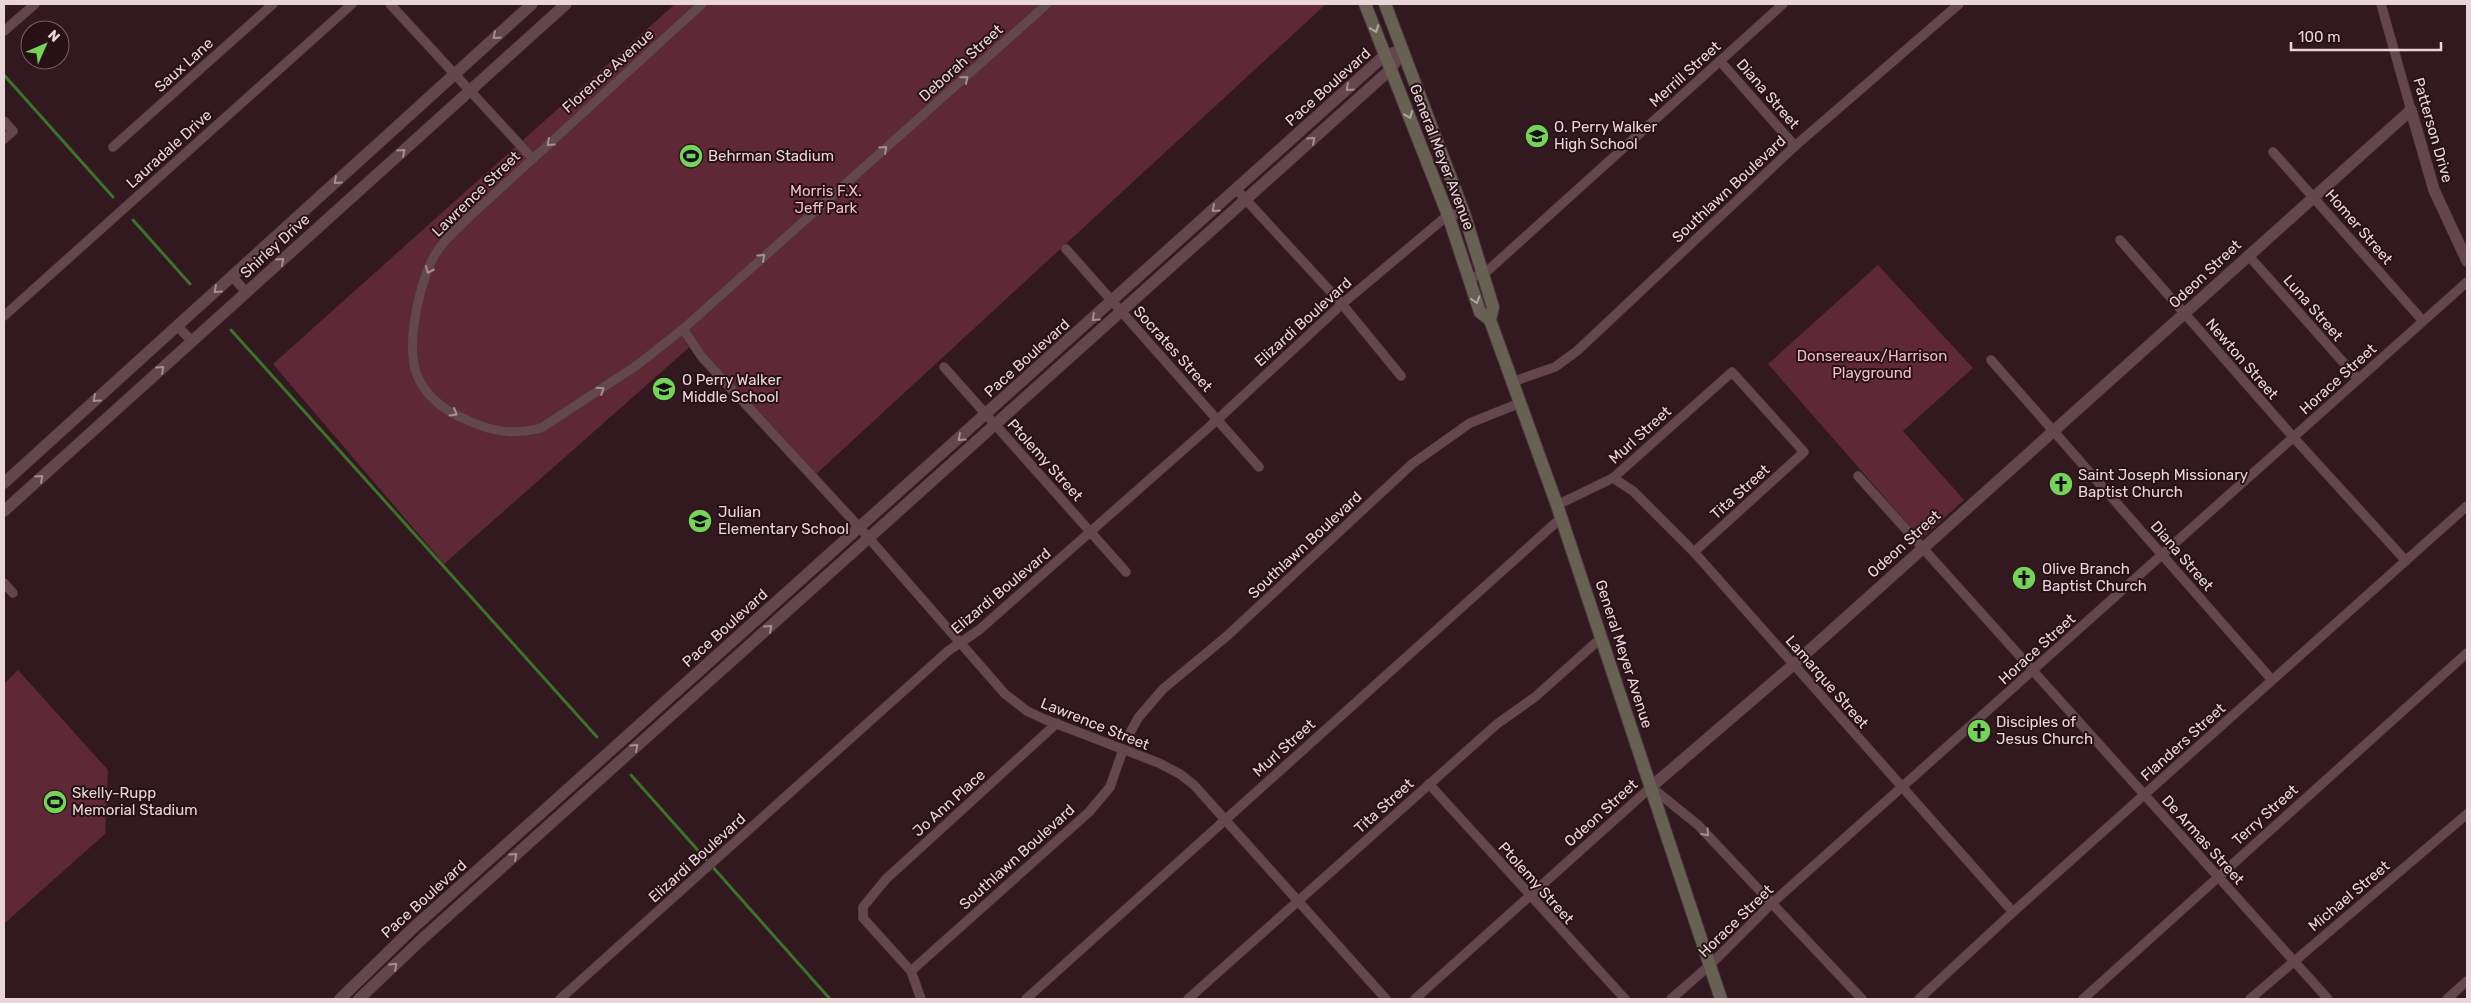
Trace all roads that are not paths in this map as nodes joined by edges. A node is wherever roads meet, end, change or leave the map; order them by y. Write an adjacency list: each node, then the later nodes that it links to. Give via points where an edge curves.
1 (35, 4): 14 (street)
2 (273, 4): 25 (street, Saux Lane)
3 (352, 4): 47 (street, Lauradale Drive)
4 (390, 4): 19 (street, Lawrence Street)
5 (532, 4): 19 (street, Shirley Drive, one-way to 19)
6 (566, 4): 20 (street, Shirley Drive)
7 (702, 4): 27 (street, Florence Avenue, one-way to 27)
8 (1047, 4): 41 (street, Deborah Street, one-way to 8)
9 (1387, 4): 13 (street); 15 (main road, General Meyer Avenue)
10 (1783, 4): 17 (street, Merrill Street)
11 (1959, 4): 24 (street, Southlawn Boulevard)
12 (2380, 4): 21 (street, Patterson Drive)
13 (1366, 7): 16 (main road, General Meyer Avenue, one-way to 16)
14 (4, 31)
15 (1403, 50): 16 (street, Pace Boulevard); 18 (street, Pace Boulevard); 31 (main road, General Meyer Avenue)
16 (1385, 55): 18 (main road, General Meyer Avenue); 28 (street, Pace Boulevard, one-way to 28)
17 (1720, 61): 24 (street, Diana Street); 37 (street, Merrill Street)
18 (1390, 69): 30 (street, Pace Boulevard, one-way to 18); 32 (main road, General Meyer Avenue, one-way to 32)
19 (454, 74): 20 (street, Lawrence Street); 38 (street, Shirley Drive, one-way to 38)
20 (469, 91): 27 (street, Lawrence Street); 42 (street, Shirley Drive, one-way to 20)
21 (2411, 110): 29 (street, Odeon Street); 36 (street, Patterson Drive, via 2434,190)
22 (4, 121): 23 (street, via 13,131)
23 (4, 139)
24 (1795, 146): 57 (street, Southlawn Boulevard, via 1577,351 1555,367)
25 (113, 147)
26 (2273, 152): 29 (street, Homer Street)
27 (533, 159): 51 (street, Lawrence Street, one-way to 51, via 437,251 416,309 413,360 416,374 427,393 457,416 480,426 502,432 523,432 553,422 636,366)
28 (1237, 190): 30 (street); 43 (street, Pace Boulevard, one-way to 43)
29 (2313, 196): 35 (street, Odeon Street); 49 (street, Homer Street)
30 (1246, 200): 44 (street); 45 (street, Pace Boulevard)
31 (1464, 213): 32 (street); 37 (main road, General Meyer Avenue)
32 (1448, 215): 39 (main road, General Meyer Avenue); 44 (street, Elizardi Boulevard)
33 (2120, 240): 46 (street, Newton Street)
34 (1066, 249): 43 (street, Socrates Street)
35 (2248, 255): 46 (street, Odeon Street); 56 (street, Luna Street)
36 (2467, 261)
37 (1484, 274): 39 (street, Merrill Street); 48 (main road, General Meyer Avenue, via 1493,307)
38 (232, 276): 42 (street); 50 (street, Shirley Drive, one-way to 50)
39 (1469, 278): 48 (main road, General Meyer Avenue, one-way to 48, via 1480,312)
40 (2467, 282): 49 (street, Horace Street)
41 (726, 289): 51 (street, Lawrence Street)
42 (246, 292): 52 (street, Shirley Drive)
43 (1112, 302): 45 (street, Socrates Street); 59 (street, Pace Boulevard, one-way to 59)
44 (1342, 304): 55 (street); 60 (street, Elizardi Boulevard)
45 (1122, 312): 60 (street, Socrates Street); 61 (street, Pace Boulevard)
46 (2185, 314): 62 (street, Odeon Street); 63 (street, Newton Street)
47 (4, 316)
48 (1490, 320): 57 (main road, General Meyer Avenue)
49 (2423, 321): 56 (street, Horace Street)
50 (177, 326): 52 (street); 68 (street, Shirley Drive, one-way to 68)
51 (683, 329): 73 (street, Lawrence Street, via 702,356)
52 (192, 341): 71 (street, Shirley Drive, one-way to 52)
53 (1991, 360): 62 (street, Diana Street)
54 (944, 367): 59 (street, Ptolemy Street)
55 (1401, 376)
56 (2358, 379): 63 (street, Horace Street)
57 (1512, 382): 58 (main road, General Meyer Avenue)
58 (1520, 403): 69 (main road, General Meyer Avenue); 92 (street, Southlawn Boulevard, via 1475,420 1412,464 1227,636 1163,689 1138,718)
59 (986, 415): 61 (street, Ptolemy Street); 73 (street, Pace Boulevard, one-way to 73)
60 (1217, 420): 65 (street, Socrates Street); 74 (street, Elizardi Boulevard)
61 (995, 426): 74 (street, Ptolemy Street); 75 (street, Pace Boulevard)
62 (2053, 430): 76 (street, Odeon Street); 78 (street, Diana Street)
63 (2294, 438): 78 (street, Horace Street); 79 (street, Newton Street)
64 (1804, 452): 67 (street, Murl Street, via 1732,372); 77 (street, Tita Street)
65 (1259, 467)
66 (1858, 476): 76 (street, De Armas Street)
67 (1613, 478): 69 (street, Murl Street); 77 (street, Lamarque Street, via 1633,491)
68 (4, 484)
69 (1557, 505): 72 (main road, General Meyer Avenue)
70 (2467, 506): 79 (street, Flanders Street)
71 (4, 511)
72 (1561, 518): 84 (main road, General Meyer Avenue); 101 (street, Murl Street)
73 (860, 528): 75 (street, Lawrence Street); 83 (street, Pace Boulevard)
74 (1091, 531): 80 (street, Ptolemy Street); 86 (street, Elizardi Boulevard)
75 (869, 538): 85 (street, Pace Boulevard, one-way to 75); 86 (street, Lawrence Street)
76 (1922, 548): 88 (street, Odeon Street); 89 (street, De Armas Street)
77 (1694, 552): 88 (street, Lamarque Street)
78 (2163, 555): 89 (street, Horace Street); 90 (street, Diana Street)
79 (2406, 561): 90 (street, Flanders Street)
80 (1126, 572)
81 (4, 583): 82 (street)
82 (13, 593)
83 (741, 633): 85 (street); 94 (street, Pace Boulevard)
84 (1601, 638): 96 (street, Tita Street); 97 (main road, General Meyer Avenue)
85 (751, 644): 95 (street, Pace Boulevard, one-way to 85)
86 (961, 644): 91 (street, Lawrence Street, via 1005,694 1027,711); 119 (street, Elizardi Boulevard, via 948,651)
87 (2467, 654): 103 (street, Terry Street)
88 (1793, 666): 97 (street, Odeon Street); 98 (street, Lamarque Street)
89 (2033, 671): 98 (street, Horace Street); 99 (street, De Armas Street)
90 (2272, 680): 99 (street, Flanders Street)
91 (1057, 723): 93 (street, Lawrence Street); 112 (street, Jo Ann Place, via 886,879 863,907 863,918)
92 (1130, 733)
93 (1123, 750): 101 (street, Lawrence Street, via 1180,774); 112 (street, Southlawn Boulevard, via 1110,787 1089,812)
94 (594, 765): 95 (street); 102 (street, Pace Boulevard)
95 (603, 776): 104 (street, Pace Boulevard, one-way to 95)
96 (1429, 784): 105 (street, Ptolemy Street); 106 (street, Tita Street)
97 (1651, 788): 105 (street, Odeon Street); 107 (street, one-way to 107, via 1698,825); 110 (main road, General Meyer Avenue)
98 (1902, 788): 107 (street, Horace Street); 108 (street, Lamarque Street)
99 (2144, 795): 103 (street, De Armas Street); 108 (street, Flanders Street)
100 (2467, 814): 109 (street, Michael Street)
101 (1226, 819): 106 (street, Lawrence Street); 121 (street, Murl Street)
102 (480, 868): 104 (street); 111 (street, Pace Boulevard)
103 (2217, 876): 109 (street, De Armas Street); 130 (street, Terry Street)
104 (489, 879): 113 (street, Pace Boulevard, one-way to 104)
105 (1530, 898): 124 (street, Odeon Street); 125 (street, Ptolemy Street)
106 (1299, 902): 122 (street, Tita Street); 123 (street, Lawrence Street)
107 (1771, 904): 110 (street, Horace Street); 128 (street)
108 (2013, 912): 129 (street, Flanders Street)
109 (2294, 961): 131 (street, Michael Street); 132 (street, De Armas Street)
110 (1710, 964): 126 (street, Horace Street); 127 (main road, General Meyer Avenue)
111 (371, 968): 113 (street); 115 (street, Pace Boulevard)
112 (911, 971): 120 (street)
113 (380, 978): 118 (street, Pace Boulevard)
114 (2467, 981): 133 (street)
115 (349, 989): 116 (street); 117 (street, Pace Boulevard)
116 (334, 999)
117 (340, 999)
118 (359, 999)
119 (560, 999)
120 (921, 999)
121 (1026, 999)
122 (1188, 999)
123 (1386, 999)
124 (1415, 999)
125 (1625, 999)
126 (1671, 999)
127 (1721, 999)
128 (1862, 999)
129 (1920, 999)
130 (2082, 999)
131 (2250, 999)
132 (2328, 999)
133 (2447, 999)

